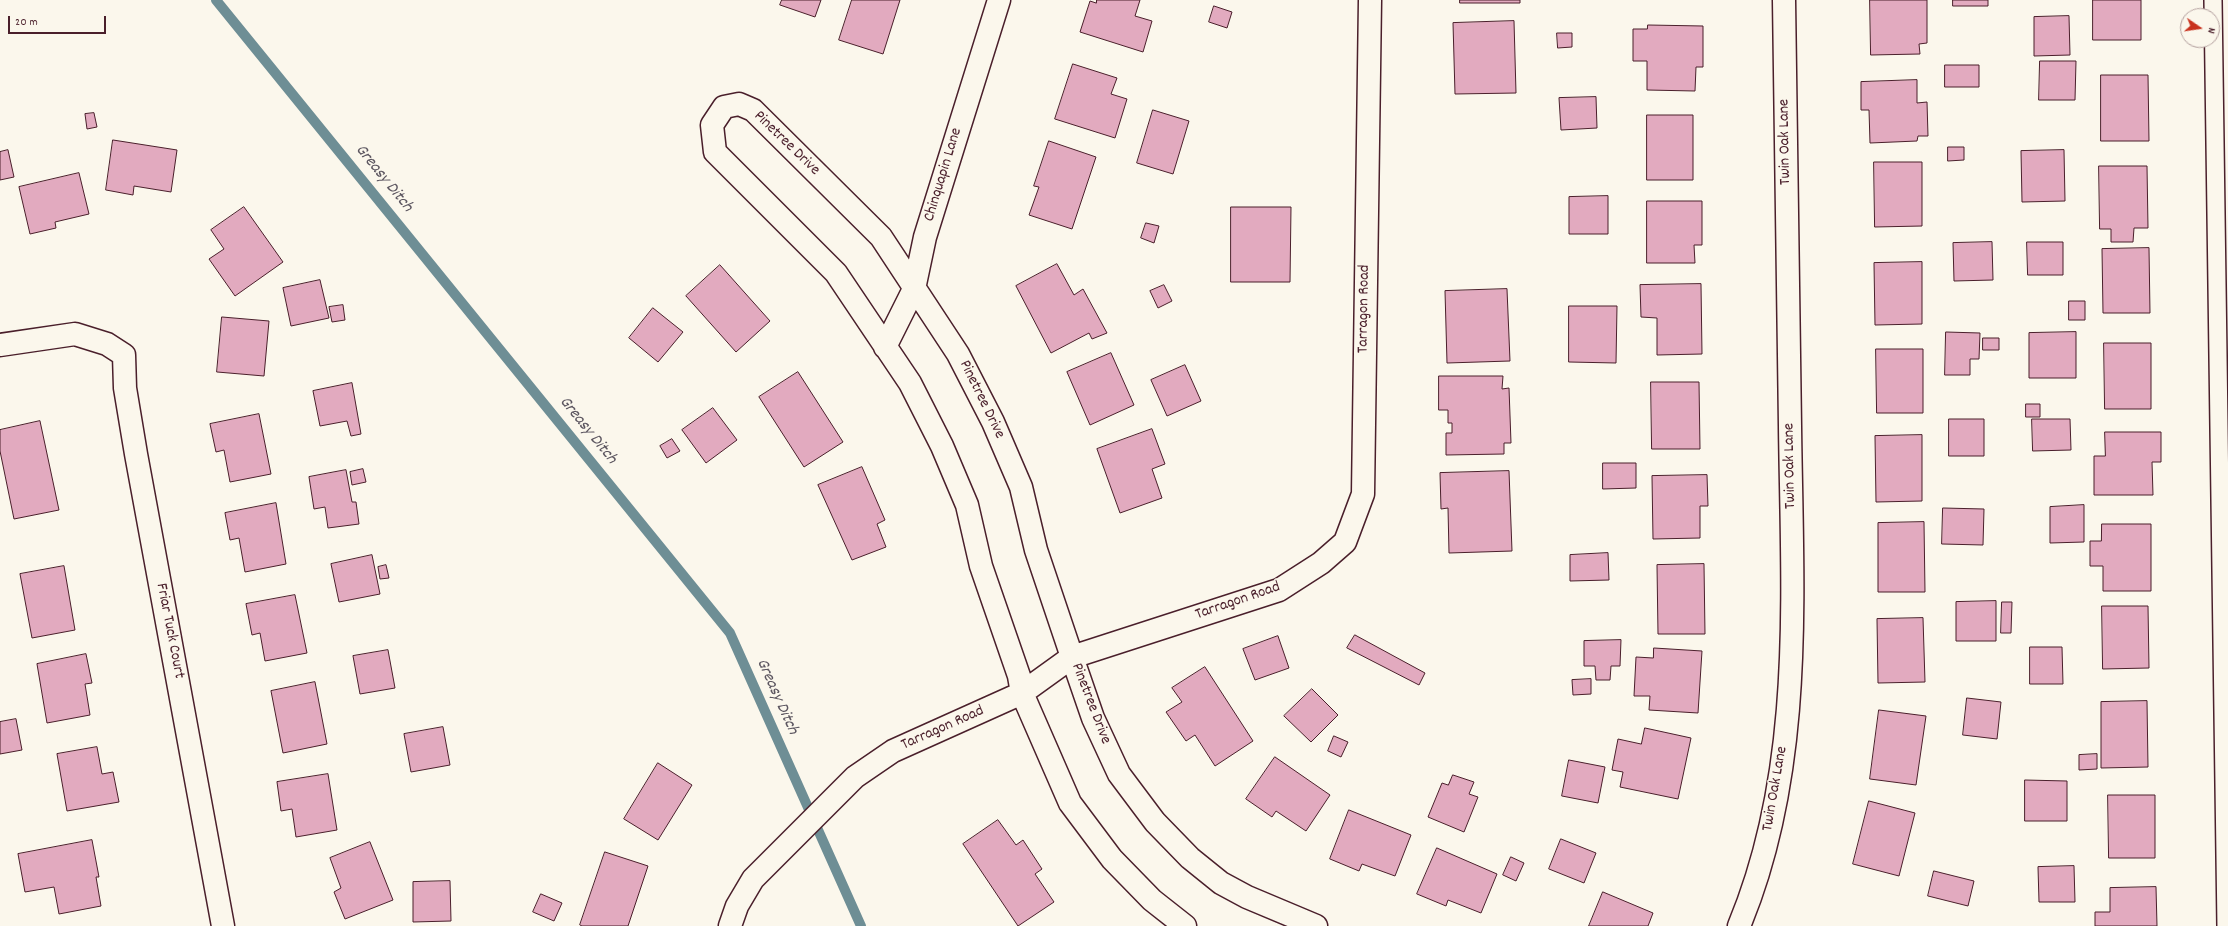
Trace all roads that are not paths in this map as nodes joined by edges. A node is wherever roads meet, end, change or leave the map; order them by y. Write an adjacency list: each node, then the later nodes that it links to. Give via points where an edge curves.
1 (999, 0): 5 (street, Chinquapin Lane, via 925,237)
2 (1370, 0): 9 (street, Tarragon Road, via 1363,494 1345,542 1321,563 1279,590)
3 (1784, 0): 15 (street, Twin Oak Lane, via 1793,632 1778,793 1757,874)
4 (2214, 0): 8 (lane)
5 (914, 288): 7 (street, Chinquapin Lane); 7 (street, Pinetree Drive, via 880,238 787,142 753,110 739,104 724,107 712,125 715,152 836,273); 9 (street, Pinetree Drive, via 958,354 993,422 1021,487 1036,550)
6 (0, 345): 11 (street, Friar Tuck Court, via 74,334 107,344 124,355 125,388 136,454)
7 (885, 347): 10 (street, Pinetree Drive, via 917,397 942,446 967,505 981,566 1019,676)
8 (2224, 439): 16 (lane)
9 (1072, 657): 10 (street, Tarragon Road); 14 (street, Pinetree Drive, via 1093,718 1118,774 1154,822 1190,858 1221,883)
10 (1022, 693): 12 (street, Tarragon Road, via 893,751 855,777 753,879 737,906); 13 (street, Pinetree Drive, via 1070,803 1112,860 1152,900)
11 (223, 926)
12 (730, 926)
13 (1185, 926)
14 (1316, 926)
15 (1739, 926)
16 (2226, 926)

